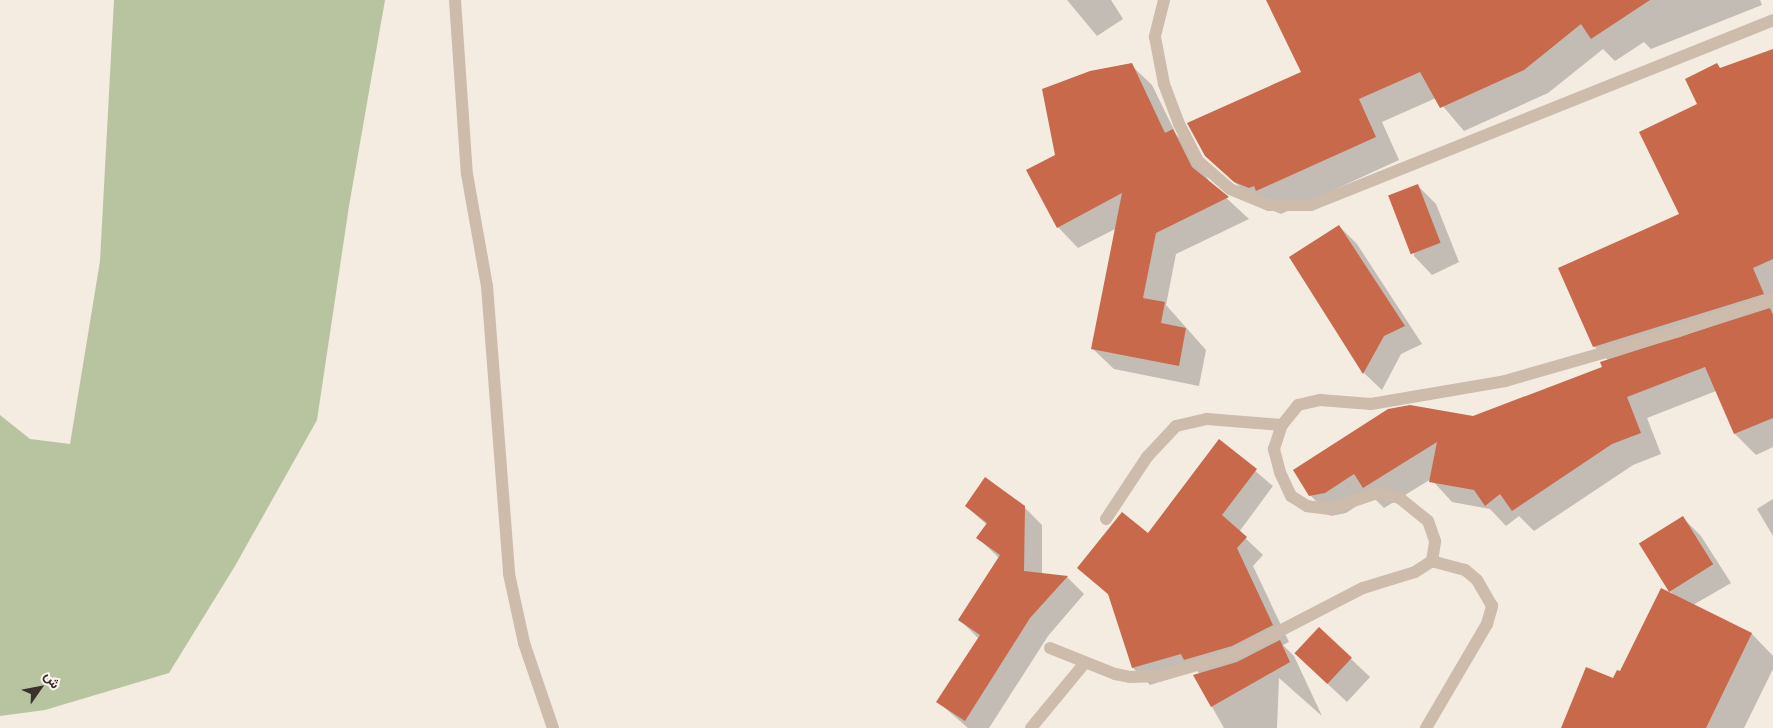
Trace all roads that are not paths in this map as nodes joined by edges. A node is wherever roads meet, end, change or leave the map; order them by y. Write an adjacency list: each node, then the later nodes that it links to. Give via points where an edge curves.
1 (455, 0): 10 (street, via 468,174 486,286 509,574 524,643)
2 (1164, 0): 3 (street, via 1154,37 1164,84 1179,124 1198,161 1230,190 1268,205 1311,205)
3 (1773, 20)
4 (1773, 299): 5 (street, via 1676,332 1505,381 1371,404 1320,400 1298,405)
5 (1282, 425): 6 (street, via 1207,419 1176,426 1147,457); 7 (street, via 1274,449 1291,496 1307,506 1330,509 1377,493 1400,498 1428,521 1435,541)
6 (1106, 519)
7 (1432, 561): 9 (street, via 1414,572 1363,588 1235,654 1194,668 1159,676 1130,677); 12 (street, via 1464,570 1477,580 1492,606 1487,624)
8 (1050, 648): 9 (street)
9 (1084, 664): 11 (street)
10 (553, 728)
11 (1031, 728)
12 (1426, 728)

